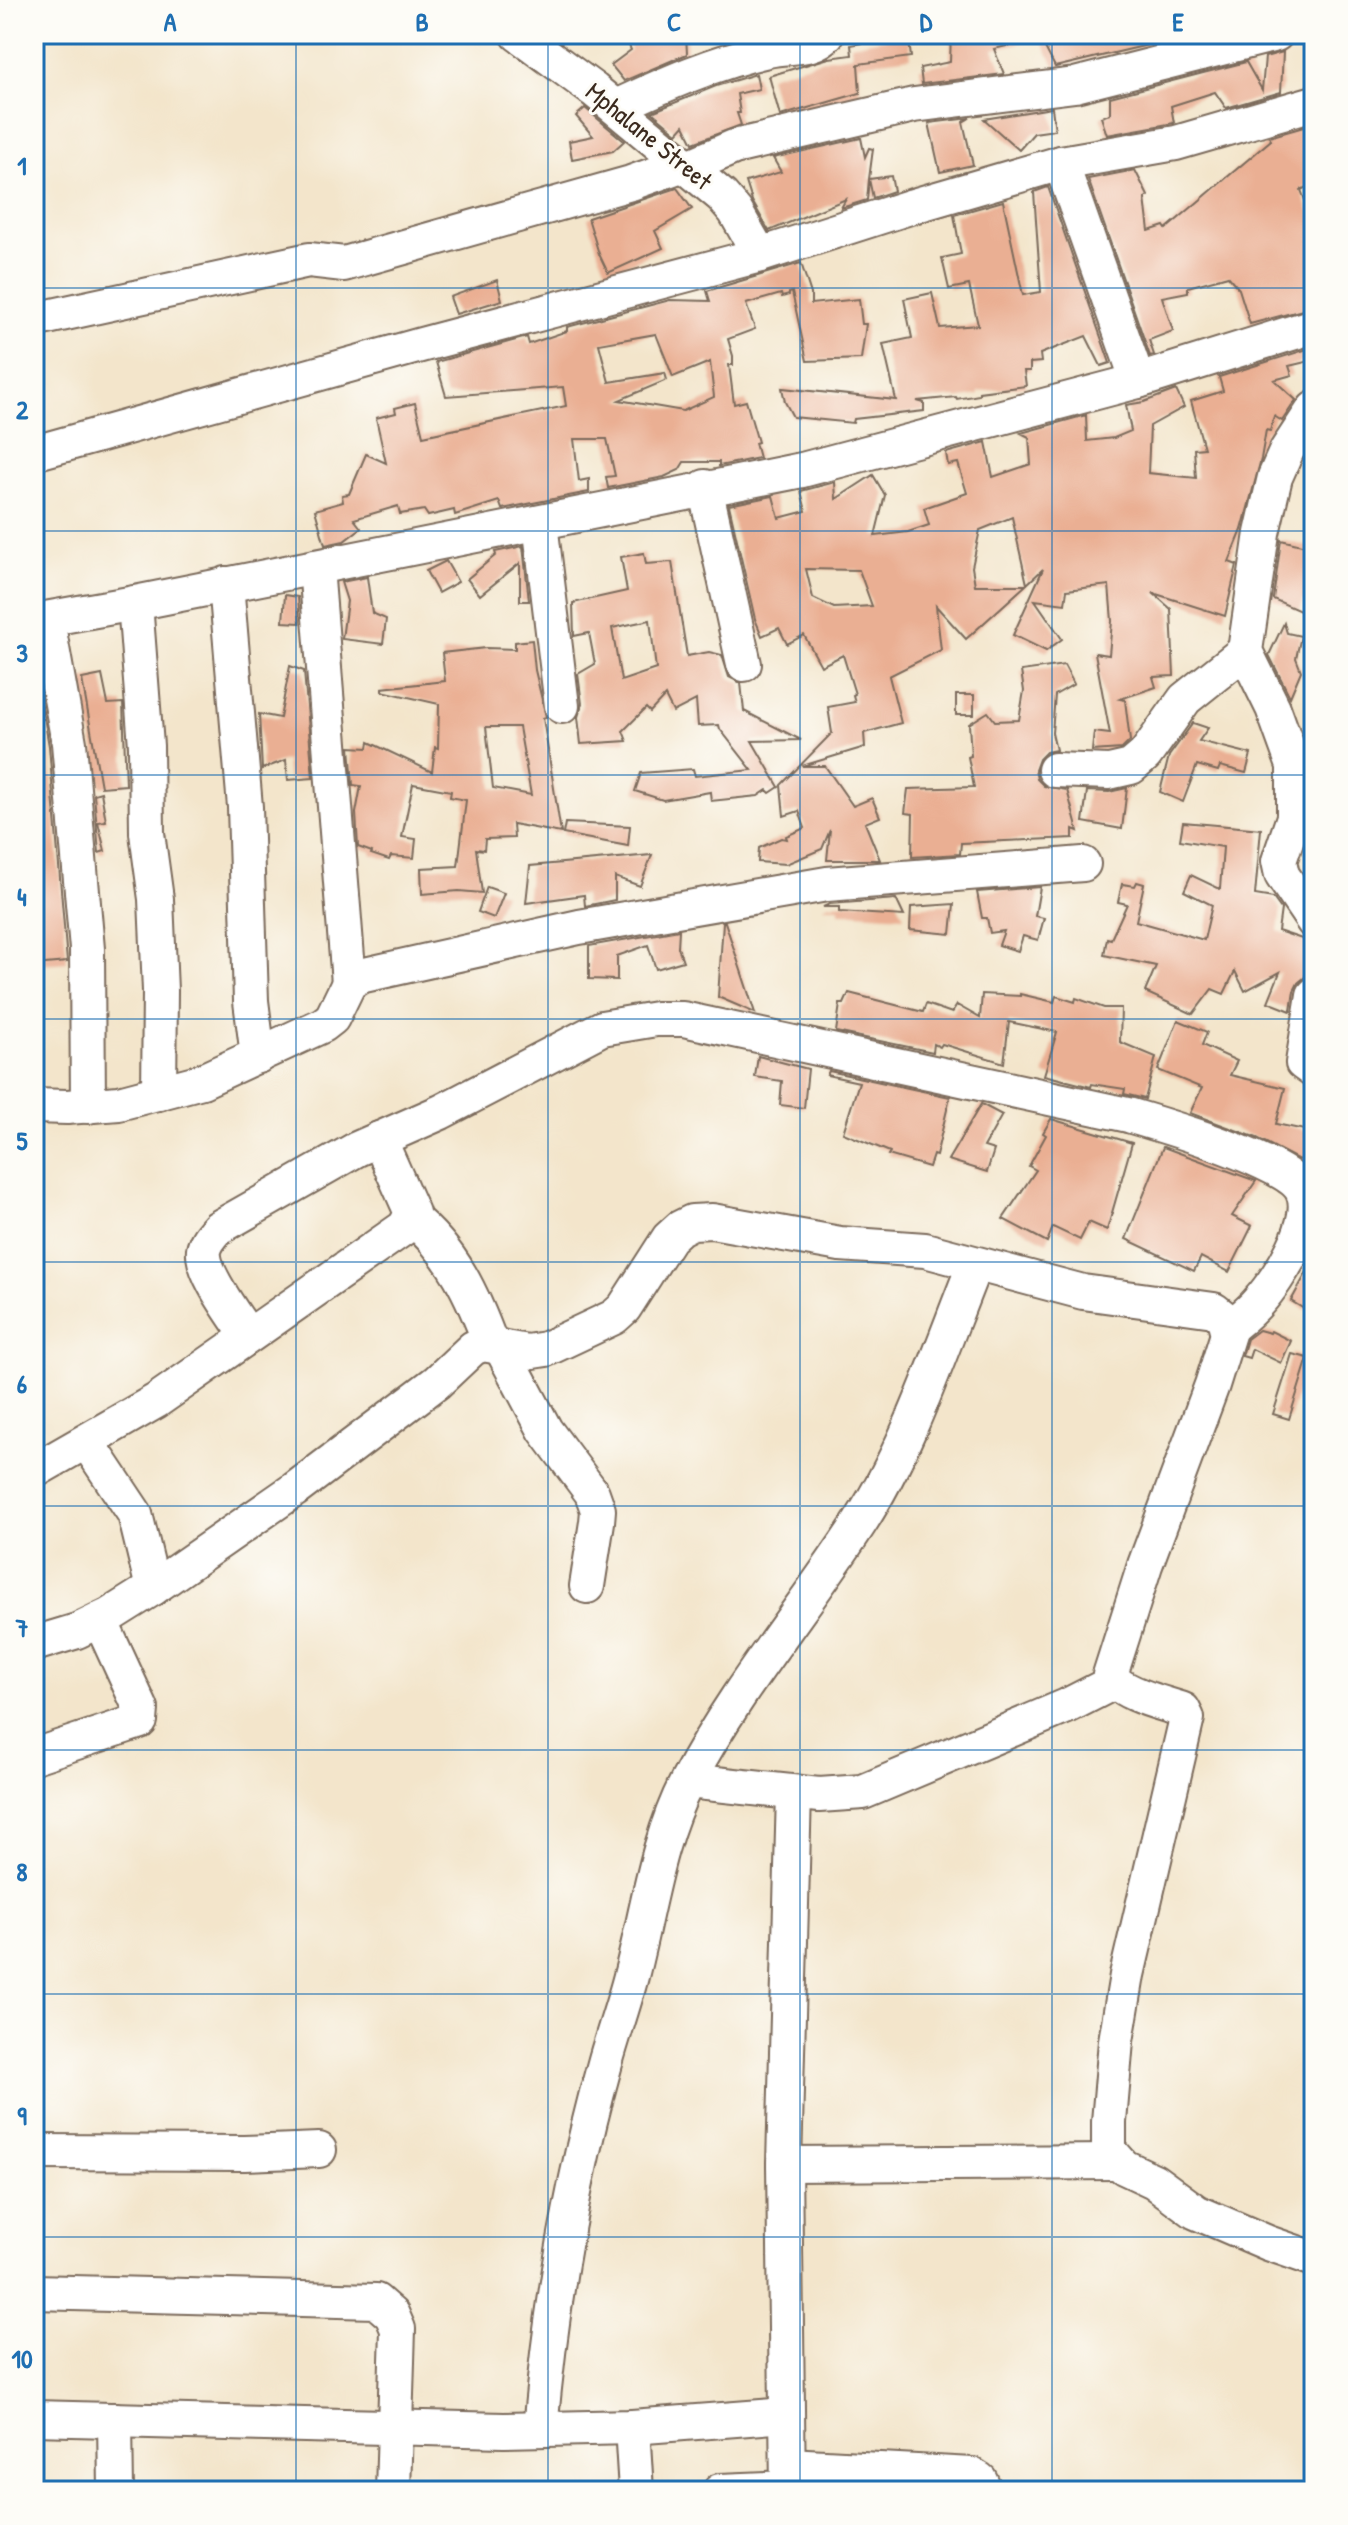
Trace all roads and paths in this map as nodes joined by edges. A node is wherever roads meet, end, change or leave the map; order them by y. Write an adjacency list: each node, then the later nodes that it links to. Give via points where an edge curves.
1 (827, 34): 5 (street, via 815,44 771,49 711,67)
2 (1276, 34): 7 (street, via 1075,85 914,105 734,147)
3 (538, 39): 5 (street, Mphalane Street)
4 (1314, 103): 6 (street, via 1176,143)
5 (616, 107): 7 (street, Mphalane Street)
6 (1061, 163): 8 (street); 11 (street)
7 (686, 165): 8 (street, Mphalane Street, via 735,211); 9 (street, via 344,264 309,260)
8 (760, 255): 13 (street)
9 (34, 320)
10 (1314, 326): 11 (street)
11 (1138, 381): 14 (street, via 802,470)
12 (1314, 409): 20 (street, via 1275,477)
13 (34, 453)
14 (705, 487): 15 (street); 21 (street)
15 (540, 523): 16 (street); 22 (street)
16 (316, 567): 17 (street); 27 (street)
17 (226, 584): 18 (street); 29 (street)
18 (135, 603): 19 (street); 31 (street, via 147,833 156,899)
19 (40, 620): 33 (street, via 69,743 87,949)
20 (1245, 651): 23 (street); 24 (street, via 1185,699 1131,767 1109,772)
21 (744, 664)
22 (562, 706)
23 (1304, 765): 26 (street, via 1279,861 1282,875)
24 (1055, 770)
25 (1083, 864): 27 (street, via 827,884 579,927 427,959)
26 (1314, 922)
27 (349, 983): 29 (street, via 332,1018)
28 (1314, 995): 30 (street, via 1303,1063)
29 (258, 1056): 31 (street)
30 (1314, 1071)
31 (159, 1093): 33 (street)
32 (34, 1106): 33 (street)
33 (88, 1106)
34 (379, 1139): 35 (street); 37 (street, via 602,1028 656,1019 683,1019 1128,1115 1264,1163 1302,1189 1300,1233 1283,1268 1258,1303); 38 (street, via 211,1236 204,1254 207,1267)
35 (411, 1218): 38 (street); 39 (street, via 441,1244)
36 (975, 1264): 37 (street, via 1083,1292 1214,1310 1224,1318); 39 (street, via 925,1250 840,1244 701,1220 669,1238 614,1317 546,1349 527,1352); 48 (street, via 884,1483)
37 (1227, 1330): 46 (street, via 1113,1662)
38 (248, 1336): 40 (street)
39 (496, 1346): 42 (street, via 545,1430 592,1493 598,1510); 43 (street, via 473,1348 437,1382 294,1490)
40 (87, 1442): 41 (street); 43 (street, via 135,1514)
41 (34, 1471)
42 (587, 1586)
43 (153, 1588): 44 (street)
44 (100, 1620): 45 (street); 47 (street, via 141,1709 140,1721)
45 (34, 1644)
46 (1114, 1682): 49 (street, via 863,1792); 52 (street, via 1183,1710 1187,1718 1116,2041 1108,2137 1109,2150)
47 (34, 1756)
48 (688, 1781): 49 (street); 61 (street, via 662,1841 580,2167 555,2286)
49 (794, 1793): 53 (street)
50 (319, 2150): 51 (street)
51 (34, 2152)
52 (1119, 2162): 53 (street); 54 (street, via 1196,2212)
53 (784, 2164): 56 (street)
54 (1314, 2259)
55 (34, 2292): 59 (street, via 376,2301 398,2329)
56 (787, 2415): 60 (street); 62 (street)
57 (34, 2418): 58 (street)
58 (115, 2420): 59 (street); 63 (street)
59 (394, 2427): 61 (street); 64 (street)
60 (632, 2427): 61 (street); 65 (street)
61 (540, 2429)
62 (788, 2481): 66 (street); 67 (street, via 972,2475)
63 (116, 2491)
64 (393, 2491)
65 (636, 2491)
66 (720, 2491)
67 (985, 2491)

